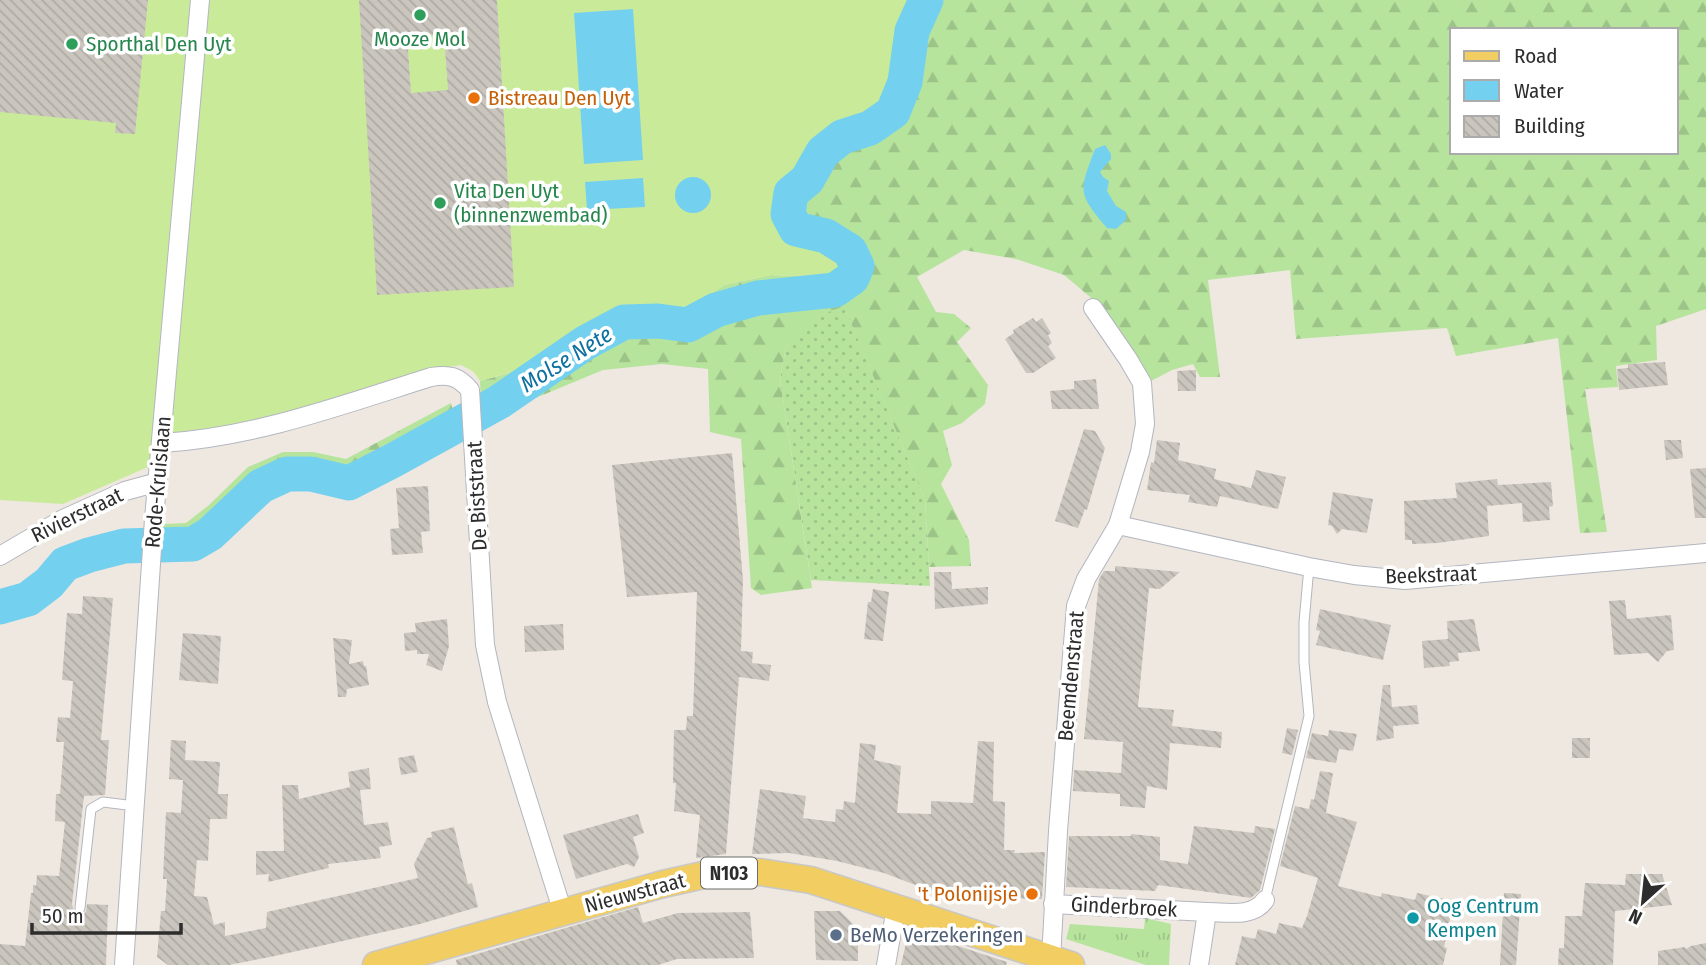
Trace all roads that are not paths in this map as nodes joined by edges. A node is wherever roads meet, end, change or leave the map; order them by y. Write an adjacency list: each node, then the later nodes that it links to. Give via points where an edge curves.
1 (200, 0): 3 (street, Rode-Kruislaan)
2 (1093, 308): 5 (street, Beemdenstraat, via 1142,383 1145,424)
3 (162, 443): 4 (street, Rode-Kruislaan); 15 (street, De Biststraat, via 221,438 313,415 431,377 446,374 460,378 470,390 474,429 485,645 497,702)
4 (158, 482): 7 (street, Rivierstraat, via 125,491 63,519); 9 (street, Rode-Kruislaan)
5 (1118, 525): 8 (street, Beekstraat); 11 (street, Beemdenstraat, via 1086,579 1076,606)
6 (1706, 554): 8 (street, Beekstraat, via 1405,580)
7 (0, 556)
8 (1308, 567): 10 (lane, via 1304,662 1309,716)
9 (135, 806): 12 (lane, via 103,802 91,809); 17 (street, Rode-Kruislaan)
10 (1265, 900): 14 (street, Ginderbroek, via 1254,911)
11 (1053, 904): 14 (street, Ginderbroek); 16 (street, Ginderbroek)
12 (80, 908)
13 (896, 908): 15 (main road, Nieuwstraat / N103, via 811,880 760,872 708,874); 16 (main road, Ginderbroek / N103); 19 (street)
14 (1207, 912): 20 (street, Ginderbroek)
15 (563, 913): 18 (main road, Nieuwstraat / N103)
16 (1061, 962)
17 (124, 965)
18 (376, 965)
19 (886, 965)
20 (1199, 965)

